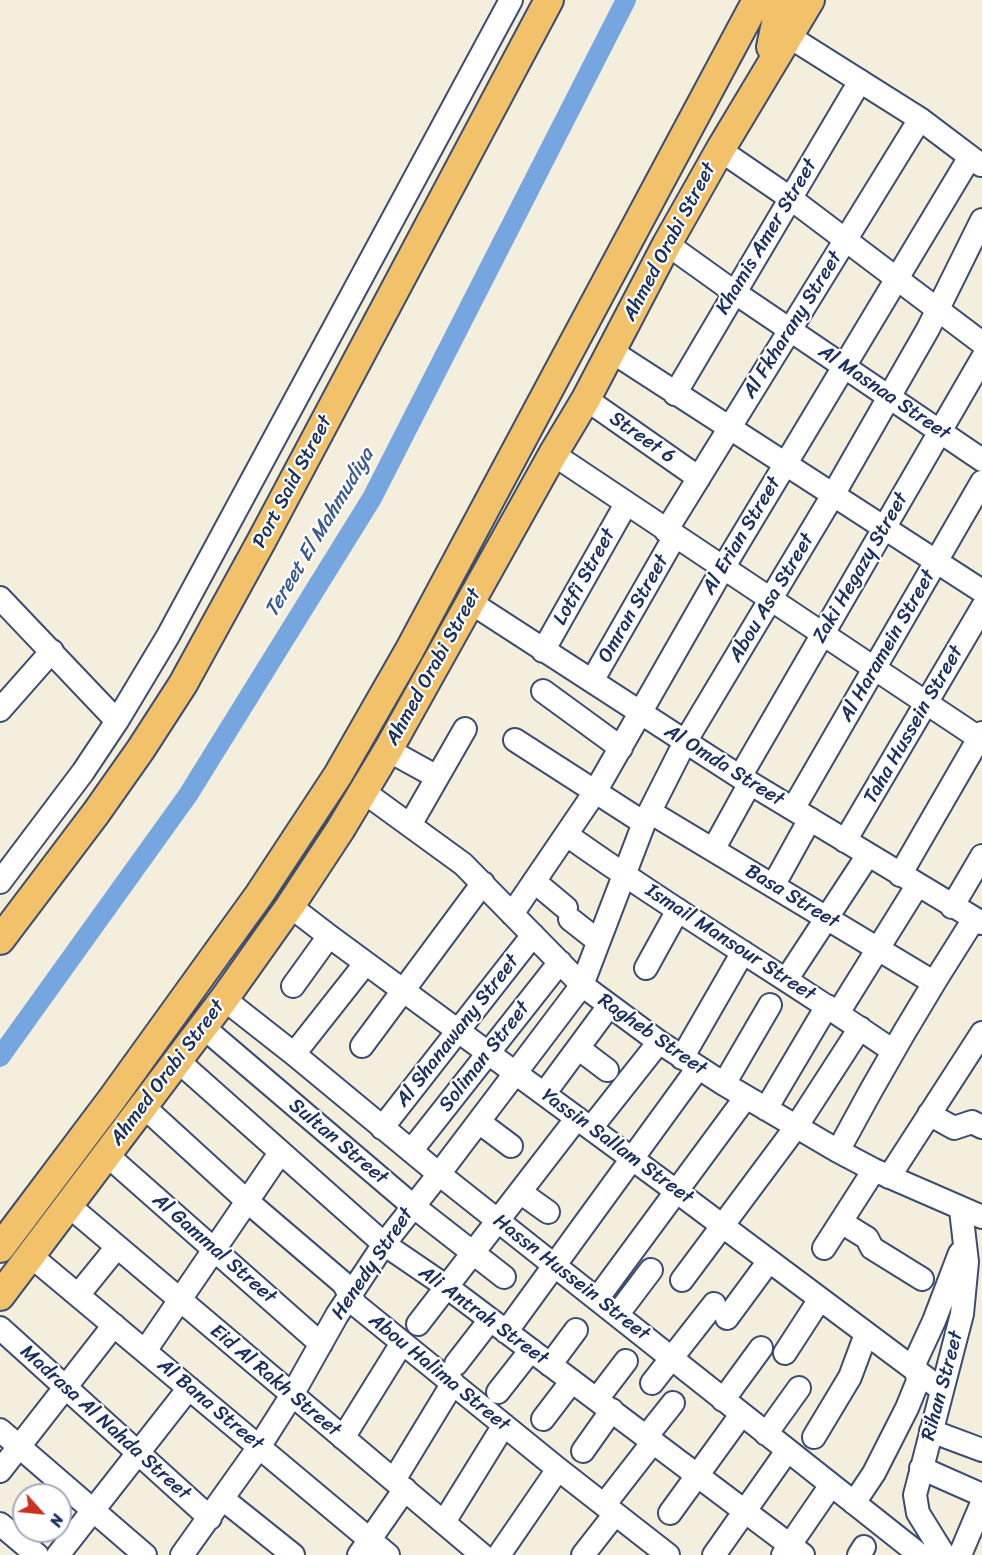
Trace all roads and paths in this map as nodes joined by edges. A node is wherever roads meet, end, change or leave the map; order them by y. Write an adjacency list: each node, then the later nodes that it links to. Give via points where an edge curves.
1 (512, 0): 54 (street, Port Said Street, via 168,636)
2 (549, 0): 87 (main road, Port Said Street, via 183,684 96,813)
3 (757, 0): 149 (main road, Ahmed Orabi Street, via 338,776 259,895)
4 (786, 0): 7 (main road, via 772,37)
5 (810, 0): 6 (main road, Ahmed Orabi Street)
6 (790, 36): 7 (main road, Ahmed Orabi Street); 8 (street)
7 (773, 64): 10 (main road, Ahmed Orabi Street)
8 (860, 81): 9 (street); 12 (street, Khamis Amer Street)
9 (920, 119): 11 (street); 14 (street, Al Fkharany Street)
10 (720, 150): 12 (street); 15 (main road, Ahmed Orabi Street)
11 (976, 161): 16 (street, Al Erian Street)
12 (790, 198): 14 (street); 17 (street, Khamis Amer Street)
13 (982, 220): 18 (street, Abou Asa Street)
14 (846, 240): 16 (street); 19 (street, Al Fkharany Street)
15 (667, 244): 17 (street, Al Masnaa Street); 21 (main road, Ahmed Orabi Street)
16 (896, 278): 18 (street); 23 (street, Al Erian Street)
17 (734, 292): 19 (street, Al Masnaa Street); 24 (street, Khamis Amer Street)
18 (938, 310): 20 (street); 25 (street, Abou Asa Street)
19 (790, 330): 23 (street, Al Masnaa Street); 27 (street, Al Fkharany Street)
20 (982, 343)
21 (611, 351): 24 (street); 26 (main road, Ahmed Orabi Street)
22 (982, 359): 28 (street, Zaki Hegazy Street)
23 (844, 366): 25 (street, Al Masnaa Street); 31 (street, Al Erian Street)
24 (675, 394): 27 (street)
25 (889, 397): 28 (street, Al Masnaa Street); 34 (street, Abou Asa Street)
26 (586, 399): 29 (main road, Ahmed Orabi Street); 32 (street, Street 6)
27 (729, 429): 31 (street); 32 (street, Al Fkharany Street)
28 (940, 431): 30 (street, Al Masnaa Street); 36 (street, Zaki Hegazy Street)
29 (553, 454): 35 (street); 43 (main road, Ahmed Orabi Street)
30 (982, 460)
31 (785, 465): 34 (street); 39 (street, Al Erian Street)
32 (699, 477): 37 (street, Al Fkharany Street)
33 (982, 482): 38 (street, Al Haramein Street)
34 (833, 495): 36 (street); 42 (street, Abou Asa Street)
35 (626, 504): 37 (street); 47 (street, Lotfi Street)
36 (884, 528): 38 (street); 45 (street, Zaki Hegazy Street)
37 (670, 534): 39 (street); 49 (street, Omran Street)
38 (937, 562): 40 (street); 48 (street, Al Haramein Street)
39 (723, 568): 42 (street); 53 (street, Al Erian Street)
40 (982, 591)
41 (0, 598): 46 (street)
42 (770, 600): 45 (street); 58 (street, Abou Asa Street)
43 (470, 602): 47 (street, Al Omda Street); 60 (main road, Ahmed Orabi Street)
44 (982, 608): 51 (street, Taha Hussein Street)
45 (823, 635): 48 (street); 62 (street, Zaki Hegazy Street)
46 (52, 651): 52 (street); 54 (street)
47 (543, 651): 49 (street, Al Omda Street)
48 (874, 669): 51 (street); 65 (street, Al Haramein Street)
49 (592, 681): 53 (street, Al Omda Street)
50 (543, 691): 59 (street)
51 (926, 703): 56 (street); 69 (street, Taha Hussein Street)
52 (0, 710)
53 (641, 713): 58 (street, Al Omda Street); 59 (street, Al Erian Street)
54 (117, 721): 75 (street, Port Said Street)
55 (465, 729): 61 (street)
56 (981, 737): 74 (street)
57 (514, 740): 64 (street, Basa Street)
58 (685, 742): 62 (street, Al Omda Street); 66 (street, Abou Asa Street)
59 (621, 748): 64 (street, Al Erian Street)
60 (388, 750): 61 (street); 63 (main road, Ahmed Orabi Street)
61 (437, 777): 67 (street)
62 (745, 780): 65 (street, Al Omda Street); 70 (street, Zaki Hegazy Street)
63 (364, 792): 67 (street, Ragheb Street); 79 (main road, Ahmed Orabi Street)
64 (596, 792): 66 (street, Basa Street); 68 (street, Al Erian Street)
65 (802, 814): 69 (street, Al Omda Street); 78 (street, Al Haramein Street)
66 (647, 818): 70 (street, Basa Street); 73 (street, Abou Asa Street)
67 (410, 825): 77 (street, Ragheb Street)
68 (567, 836): 73 (street, Ismail Mansour Street); 76 (street, Al Erian Street)
69 (845, 841): 71 (street, Al Omda Street)
70 (713, 850): 78 (street, Basa Street)
71 (868, 855): 74 (street, Al Omda Street); 83 (street)
72 (982, 856): 80 (street)
73 (624, 876): 81 (street, Ismail Mansour Street); 88 (street, Abou Asa Street)
74 (908, 880): 80 (street, Al Omda Street); 89 (street)
75 (0, 882)
76 (535, 882): 82 (street, Al Erian Street); 88 (street)
77 (483, 883): 82 (street, Ragheb Street); 98 (street)
78 (773, 886): 83 (street, Basa Street)
79 (290, 906): 86 (street, Yassin Sallam Street); 99 (main road, Ahmed Orabi Street)
80 (952, 907): 84 (street, Al Omda Street)
81 (678, 910): 90 (street, Ismail Mansour Street); 93 (street)
82 (513, 914): 85 (street, Ragheb Street)
83 (827, 918): 89 (street, Basa Street); 94 (street)
84 (978, 921): 95 (street)
85 (533, 935): 91 (street, Ragheb Street); 105 (street, Al Shanawany Street)
86 (329, 936): 92 (street, Yassin Sallam Street); 97 (street)
87 (0, 940)
88 (598, 941): 96 (street, Abou Asa Street)
89 (878, 948): 95 (street, Basa Street); 102 (street)
90 (743, 952): 94 (street, Ismail Mansour Street); 114 (street)
91 (560, 962): 96 (street, Ragheb Street); 111 (street, Soliman Street)
92 (365, 963): 98 (street, Yassin Sallam Street); 112 (street)
93 (646, 968)
94 (786, 980): 102 (street, Ismail Mansour Street)
95 (933, 982): 110 (street)
96 (582, 985): 101 (street, Ragheb Street); 116 (street, Henedy Street)
97 (293, 986)
98 (403, 991): 105 (street, Yassin Sallam Street); 108 (street)
99 (224, 999): 103 (main road, Ahmed Orabi Street); 112 (street, Hassn Hussein Street)
100 (770, 1005): 117 (street)
101 (609, 1006): 107 (street, Ragheb Street); 109 (street)
102 (832, 1009): 104 (street, Ismail Mansour Street); 121 (street)
103 (203, 1027): 113 (main road, Ahmed Orabi Street); 140 (street, Sultan Street)
104 (860, 1028): 110 (street, Ismail Mansour Street); 125 (street)
105 (458, 1031): 111 (street, Yassin Sallam Street); 127 (street, Al Shanawany Street)
106 (982, 1033): 122 (street)
107 (658, 1042): 114 (street, Ragheb Street); 124 (street)
108 (362, 1046)
109 (578, 1048): 115 (street); 118 (street)
110 (892, 1051): 130 (street)
111 (488, 1053): 116 (street, Yassin Sallam Street); 129 (street, Soliman Street)
112 (294, 1054): 127 (street, Hassn Hussein Street)
113 (177, 1060): 120 (main road, Ahmed Orabi Street); 131 (street, Ali Antrah Street)
114 (690, 1063): 117 (street, Ragheb Street); 133 (street)
115 (607, 1070)
116 (515, 1073): 118 (street, Yassin Sallam Street); 123 (street, Henedy Street)
117 (724, 1084): 119 (street, Ragheb Street)
118 (544, 1094): 124 (street, Yassin Sallam Street)
119 (746, 1097): 121 (street, Ragheb Street); 136 (street)
120 (143, 1107): 132 (main road, Ahmed Orabi Street); 138 (street, Abou Halima Street)
121 (766, 1109): 125 (street, Ragheb Street)
122 (929, 1114): 126 (street, via 954,1128 972,1122); 134 (street)
123 (479, 1122): 128 (street); 135 (street, Henedy Street)
124 (584, 1123): 133 (street, Yassin Sallam Street); 137 (street)
125 (796, 1127): 130 (street, Ragheb Street); 145 (street)
126 (982, 1127)
127 (382, 1128): 129 (street, Hassn Hussein Street)
128 (511, 1146)
129 (411, 1151): 135 (street, Hassn Hussein Street)
130 (838, 1151): 134 (street, Ragheb Street)
131 (280, 1153): 138 (street); 147 (street, Ali Antrah Street)
132 (106, 1155): 139 (main road, Ahmed Orabi Street); 151 (street, Al Gammal Street)
133 (632, 1159): 136 (street, Yassin Sallam Street); 155 (street)
134 (882, 1173): 142 (street, Ragheb Street); 144 (street)
135 (439, 1174): 140 (street, Henedy Street); 143 (street, Hassn Hussein Street)
136 (676, 1191): 145 (street, Yassin Sallam Street); 164 (street)
137 (520, 1192): 141 (street); 143 (street)
138 (247, 1201): 151 (street); 162 (street, Abou Halima Street, via 343,1283)
139 (68, 1205): 148 (street, Eid Al Rakh Street); 153 (main road, Ahmed Orabi Street)
140 (413, 1206): 147 (street, Henedy Street); 152 (street, Sultan Street)
141 (548, 1212)
142 (972, 1214): 146 (street, Rihan Street)
143 (498, 1221): 152 (street); 155 (street, Hassn Hussein Street)
144 (841, 1222): 150 (street); 158 (street, via 867,1238 874,1250)
145 (723, 1226): 154 (street, Yassin Sallam Street); 159 (street)
146 (965, 1240): 183 (street, via 915,1362); 190 (street, Rihan Street, via 965,1299)
147 (384, 1244): 160 (street, Ali Antrah Street); 162 (street, Henedy Street)
148 (117, 1247): 161 (street); 166 (street, Eid Al Rakh Street)
149 (0, 1248)
150 (824, 1248)
151 (214, 1250): 166 (street); 175 (street, Al Gammal Street)
152 (473, 1253): 157 (street, Sultan Street); 160 (street)
153 (31, 1256): 161 (street, Al Bana Street); 163 (main road, Ahmed Orabi Street)
154 (769, 1261): 165 (street, Yassin Sallam Street); 180 (street)
155 (556, 1266): 164 (street, Hassn Hussein Street); 170 (street)
156 (651, 1270): 167 (street)
157 (504, 1277)
158 (922, 1279)
159 (682, 1280)
160 (447, 1287): 168 (street); 170 (street, Ali Antrah Street)
161 (78, 1295): 169 (street, Al Bana Street)
162 (350, 1295): 174 (street, Abou Halima Street, via 356,1305); 175 (street, Henedy Street)
163 (0, 1296)
164 (597, 1299): 167 (street, Hassn Hussein Street)
165 (820, 1299): 173 (street, Yassin Sallam Street); 179 (street)
166 (180, 1300): 178 (street); 192 (street, Eid Al Rakh Street)
167 (617, 1315): 180 (street, Hassn Hussein Street)
168 (418, 1324)
169 (114, 1325): 178 (street, Al Bana Street); 187 (street)
170 (498, 1326): 177 (street, Ali Antrah Street); 184 (street)
171 (0, 1328): 187 (street, Madrasa Al Nahda Street)
172 (576, 1330): 182 (street)
173 (866, 1334): 183 (street, Yassin Sallam Street); 203 (street, via 850,1377)
174 (402, 1343): 184 (street, Abou Halima Street); 202 (street)
175 (321, 1344): 192 (street, Henedy Street)
176 (760, 1348): 193 (street)
177 (531, 1350): 182 (street, Ali Antrah Street); 191 (street)
178 (145, 1352): 188 (street, Al Bana Street)
179 (785, 1353)
180 (672, 1359): 186 (street); 193 (street, Hassn Hussein Street)
181 (626, 1361): 195 (street)
182 (550, 1365): 185 (street, Ali Antrah Street)
183 (916, 1371): 190 (street, Yassin Sallam Street); 219 (street, via 918,1381 907,1408)
184 (455, 1374): 198 (street, Abou Halima Street); 215 (street)
185 (572, 1382): 195 (street, Ali Antrah Street); 197 (street)
186 (652, 1383)
187 (66, 1388): 205 (street); 210 (street, Madrasa Al Nahda Street)
188 (189, 1388): 206 (street, Al Bana Street); 210 (street)
189 (799, 1388): 201 (street)
190 (942, 1390): 200 (street, Rihan Street)
191 (498, 1392)
192 (292, 1395): 202 (street, Eid Al Rakh Street); 206 (street, Henedy Street)
193 (723, 1400): 196 (street, Hassn Hussein Street)
194 (673, 1403): 204 (street)
195 (604, 1405): 204 (street, Ali Antrah Street); 207 (street)
196 (741, 1415): 201 (street, Hassn Hussein Street); 214 (street)
197 (543, 1419)
198 (504, 1425): 212 (street, Abou Halima Street); 226 (street)
199 (0, 1430): 205 (street)
200 (931, 1431): 208 (street); 211 (street, Rihan Street)
201 (766, 1434): 209 (street, Hassn Hussein Street)
202 (343, 1437): 215 (street, Eid Al Rakh Street)
203 (814, 1437)
204 (649, 1439): 214 (street, Ali Antrah Street); 222 (street)
205 (19, 1446): 213 (street); 221 (street)
206 (259, 1447): 218 (street, Henedy Street); 229 (street, Al Bana Street)
207 (583, 1450)
208 (982, 1450)
209 (787, 1451): 216 (street, Hassn Hussein Street); 223 (street)
210 (138, 1453): 221 (street); 225 (street, Madrasa Al Nahda Street)
211 (921, 1468): 217 (street); 233 (street, Rihan Street, via 916,1507)
212 (558, 1469): 222 (street, Abou Halima Street); 240 (street)
213 (0, 1471)
214 (696, 1476): 223 (street, Ali Antrah Street); 224 (street)
215 (399, 1485): 226 (street, Eid Al Rakh Street); 229 (street)
216 (831, 1485): 219 (street, Hassn Hussein Street); 231 (street)
217 (982, 1495)
218 (223, 1499): 225 (street, Henedy Street); 230 (street)
219 (854, 1503): 233 (street, Hassn Hussein Street)
220 (982, 1503): 228 (street)
221 (93, 1510): 235 (street); 236 (street)
222 (610, 1510): 232 (street, Abou Halima Street); 241 (street)
223 (744, 1512): 231 (street, Ali Antrah Street); 242 (street)
224 (670, 1513)
225 (210, 1518): 237 (street, Henedy Street)
226 (444, 1522): 239 (street, Eid Al Rakh Street)
227 (0, 1524): 234 (street)
228 (976, 1531): 243 (street)
229 (364, 1547): 238 (street, Al Bana Street)
230 (281, 1551)
231 (792, 1552)
232 (661, 1553)
233 (933, 1553)
234 (37, 1555)
235 (58, 1555)
236 (145, 1555)
237 (182, 1555)
238 (388, 1555)
239 (482, 1555)
240 (499, 1555)
241 (583, 1555)
242 (714, 1555)
243 (960, 1555)

